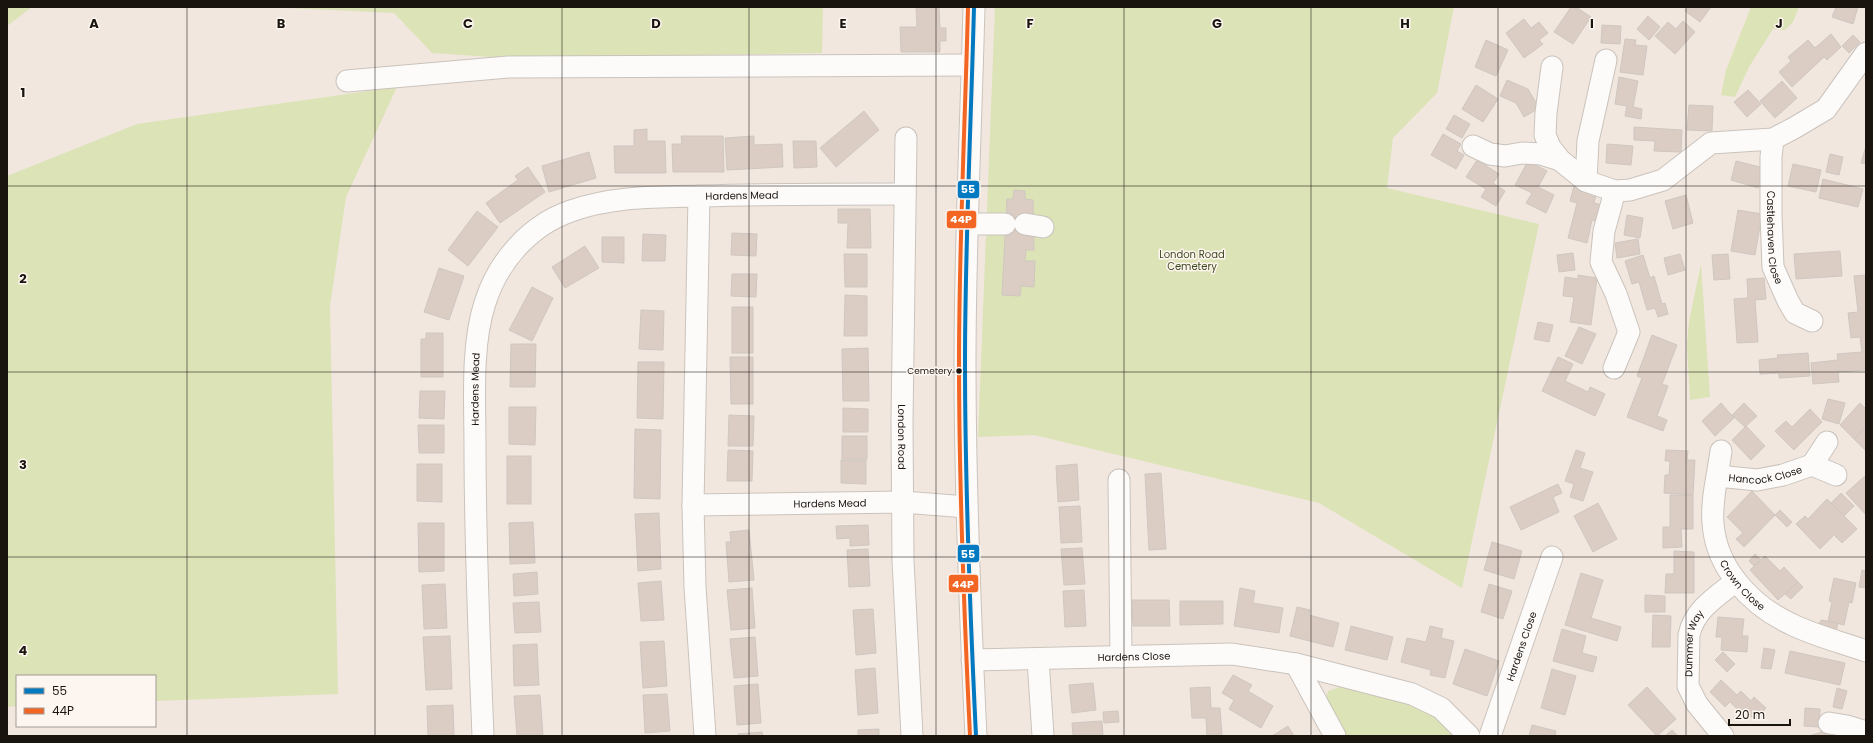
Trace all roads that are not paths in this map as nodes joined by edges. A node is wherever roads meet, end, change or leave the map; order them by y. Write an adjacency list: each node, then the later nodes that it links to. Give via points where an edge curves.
1 (974, 7): 4 (street)
2 (1866, 53): 8 (street, via 1826,109)
3 (1606, 60): 11 (street, via 1588,141)
4 (972, 65): 6 (street, via 508,66); 15 (street)
5 (1552, 67): 10 (street, via 1544,136)
6 (347, 81)
7 (906, 138): 13 (street, London Road)
8 (1773, 138): 12 (street, via 1711,143 1663,180 1630,190); 17 (street, Castlehaven Close, via 1773,267 1795,312)
9 (1473, 146): 10 (street, via 1490,154 1541,154)
10 (1560, 160): 11 (street)
11 (1586, 181): 12 (street)
12 (1614, 191): 18 (street, via 1604,231 1601,262 1616,294 1629,332)
13 (905, 194): 14 (street, Hardens Mead); 25 (street, London Road)
14 (699, 196): 26 (street, Hardens Mead); 37 (street, Hardens Mead, via 601,202 556,217 540,226 517,247 487,296 477,337 475,412 476,574)
15 (966, 224): 16 (street); 27 (street)
16 (1024, 225)
17 (1812, 321)
18 (1614, 368)
19 (1827, 442): 21 (street, Hancock Close)
20 (1721, 451): 23 (street, Crown Close)
21 (1812, 465): 22 (street, Hancock Close); 23 (street, Hancock Close, via 1771,479)
22 (1836, 475)
23 (1718, 476): 29 (street, Crown Close, via 1713,509 1715,537 1719,552)
24 (1119, 480): 31 (street)
25 (903, 502): 26 (street, Hardens Mead); 27 (street, Hardens Mead); 39 (street, London Road, via 903,561)
26 (693, 505): 38 (street, Hardens Mead, via 695,587)
27 (967, 507): 33 (street)
28 (1552, 557): 44 (street, Hardens Close)
29 (1736, 581): 30 (street, Crown Close, via 1756,602 1792,625); 45 (street, Dummer Way, via 1702,608 1690,626 1688,635 1688,686 1697,704)
30 (1866, 651)
31 (1121, 657): 32 (street, Hardens Close); 34 (street, Hardens Close, via 1232,654)
32 (1038, 659): 33 (street, Hardens Close); 41 (street)
33 (972, 660): 40 (street)
34 (1296, 664): 42 (street); 43 (street, Hardens Close, via 1412,694 1441,708)
35 (1829, 723): 36 (street)
36 (1866, 732)
37 (483, 736)
38 (705, 736)
39 (912, 736)
40 (976, 736)
41 (1043, 736)
42 (1335, 736)
43 (1469, 736)
44 (1490, 736)
45 (1723, 736)

